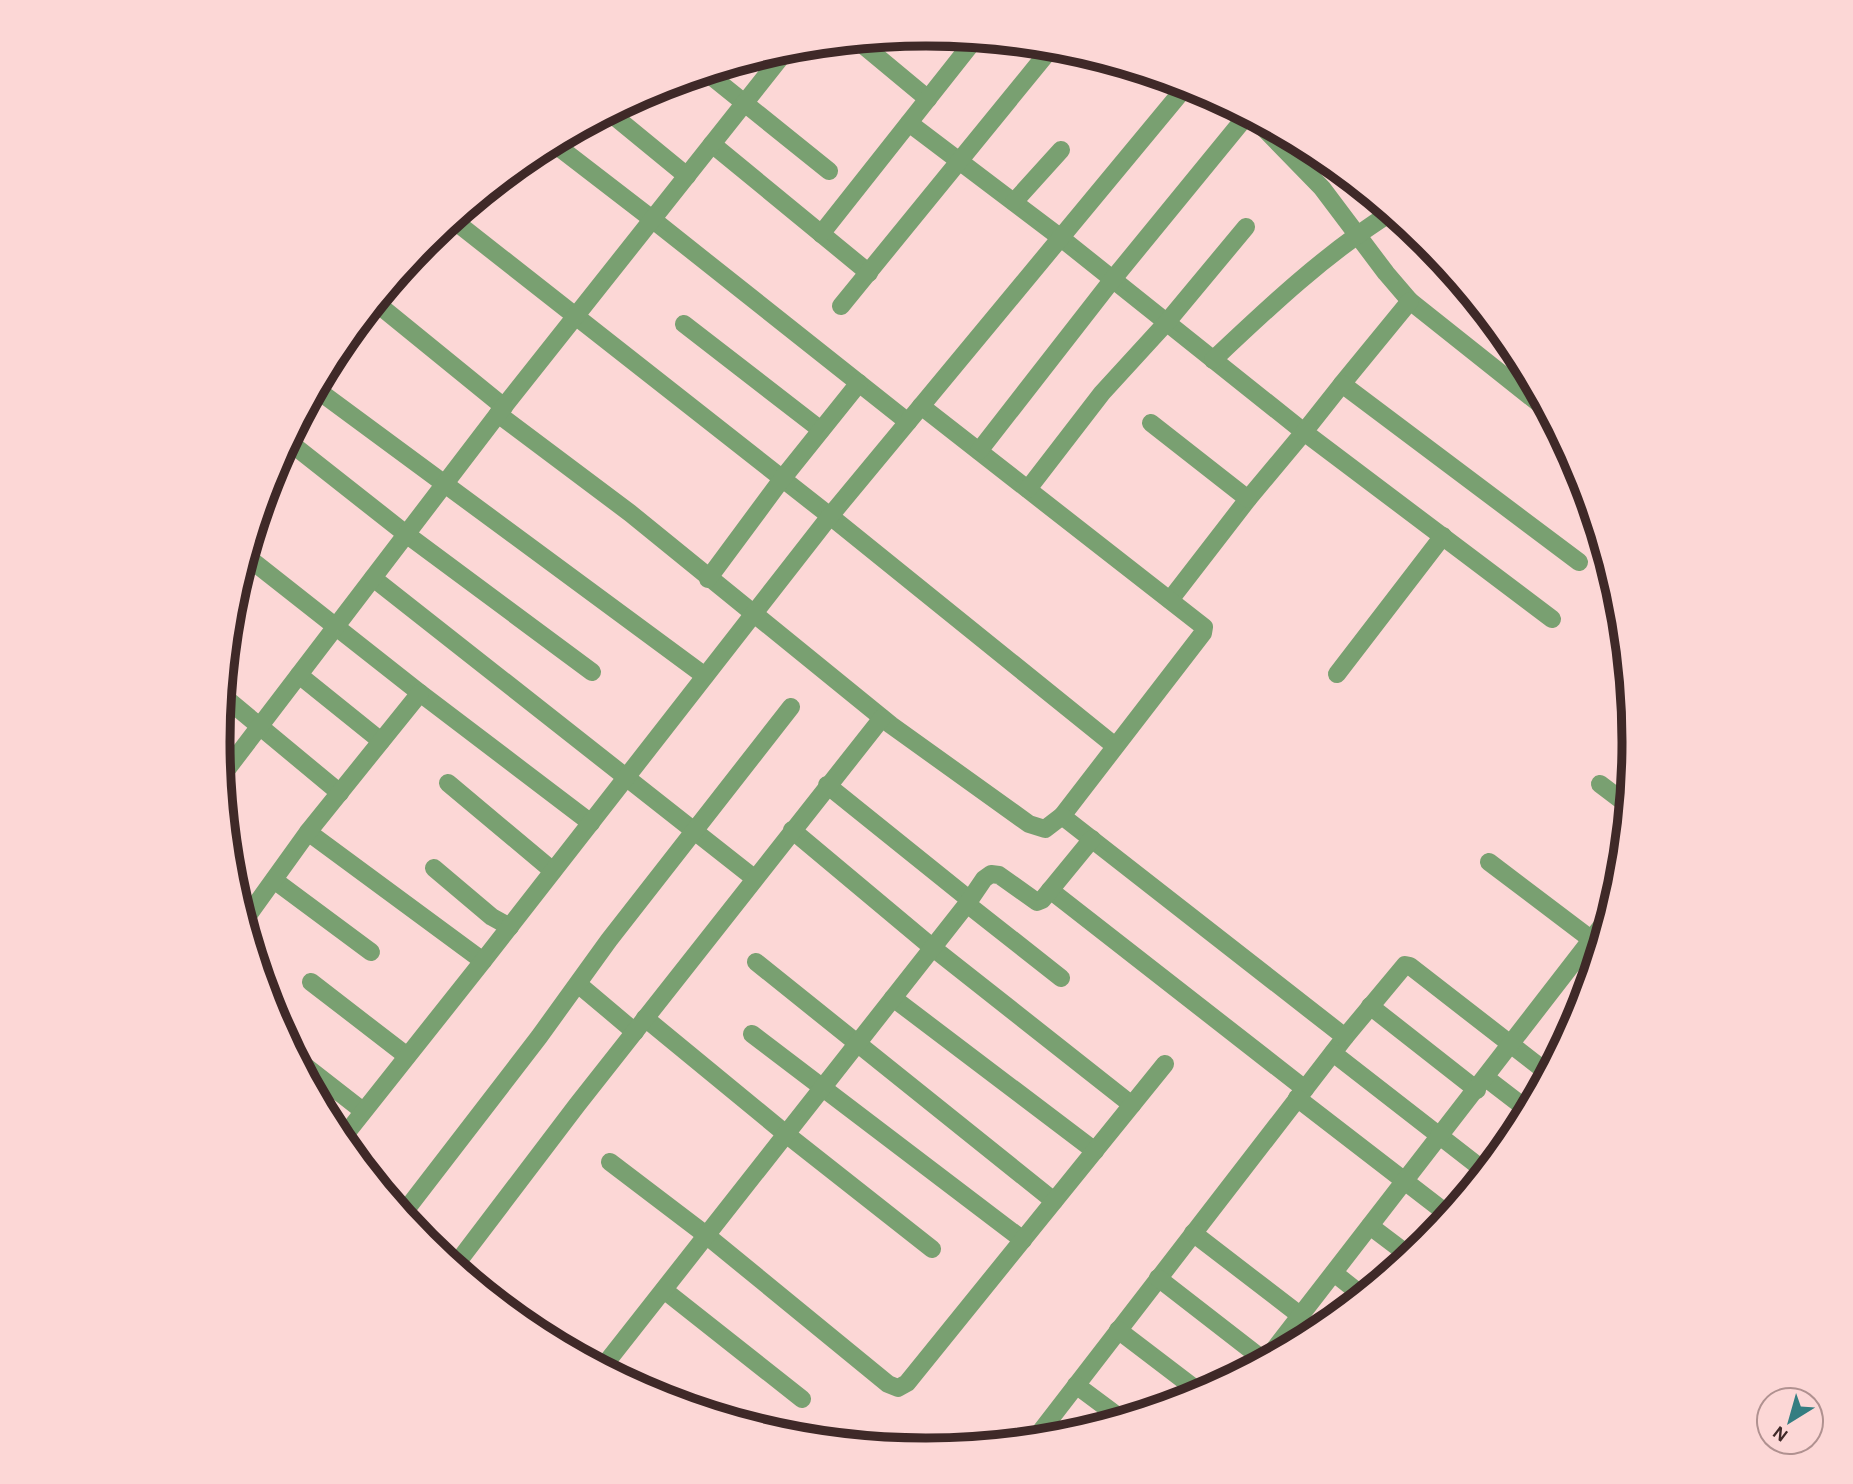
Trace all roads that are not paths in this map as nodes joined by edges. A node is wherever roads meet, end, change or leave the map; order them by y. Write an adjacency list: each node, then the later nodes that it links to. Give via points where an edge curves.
1 (969, 47): 7 (street)
2 (867, 48): 7 (street)
3 (1045, 56): 16 (street)
4 (777, 62): 8 (street)
5 (715, 78): 8 (street)
6 (1180, 94): 26 (street)
7 (928, 99): 11 (street)
8 (746, 102): 13 (street); 17 (street)
9 (616, 118): 18 (street)
10 (1244, 122): 28 (street)
11 (909, 123): 16 (street); 25 (street)
12 (1272, 137): 24 (street, via 1322,188)
13 (712, 144): 18 (street); 25 (street)
14 (562, 149): 21 (street)
15 (1061, 150): 19 (street)
16 (959, 161): 19 (street); 27 (street)
17 (829, 171)
18 (687, 176): 21 (street)
19 (1014, 202): 26 (street)
20 (1384, 217): 24 (street)
21 (652, 219): 32 (street); 36 (street)
22 (460, 225): 32 (street)
23 (1246, 227): 33 (street)
24 (1357, 233): 29 (street); 35 (street)
25 (821, 234): 27 (street)
26 (1061, 238): 28 (street); 40 (street)
27 (869, 273): 30 (street)
28 (1113, 279): 33 (street); 47 (street)
29 (1410, 301): 37 (street); 39 (street)
30 (841, 306)
31 (382, 308): 41 (street)
32 (575, 317): 41 (street); 48 (street)
33 (1167, 322): 35 (street); 50 (street, via 1096,401)
34 (684, 324): 44 (street)
35 (1213, 360): 45 (street)
36 (859, 383): 42 (street); 44 (street)
37 (1342, 384): 45 (street); 56 (street)
38 (323, 394): 49 (street)
39 (1532, 398)
40 (921, 406): 42 (street); 47 (street)
41 (501, 410): 49 (street); 58 (street)
42 (908, 422): 52 (street)
43 (1151, 422): 51 (street)
44 (821, 430): 48 (street)
45 (1304, 432): 51 (street); 54 (street)
46 (296, 447): 53 (street)
47 (979, 452): 50 (street)
48 (782, 479): 52 (street); 58 (street)
49 (444, 484): 53 (street); 66 (street)
50 (1028, 489): 59 (street)
51 (1248, 499): 59 (street)
52 (830, 516): 60 (street); 73 (street)
53 (406, 534): 57 (street); 63 (street)
54 (1443, 536): 61 (street); 64 (street)
55 (254, 562): 62 (street)
56 (1580, 562)
57 (373, 578): 62 (street); 75 (street)
58 (708, 579): 60 (street)
59 (1170, 600): 73 (street, via 1200,622 1203,633)
60 (754, 614): 66 (street); 70 (street)
61 (1552, 619)
62 (335, 627): 65 (street); 67 (street)
63 (592, 672)
64 (1337, 674)
65 (299, 675): 71 (street); 72 (street)
66 (705, 676): 75 (street)
67 (420, 693): 72 (street); 82 (street)
68 (231, 702): 71 (street)
69 (791, 707): 84 (street)
70 (881, 718): 78 (street); 81 (street, via 1029,824 1045,829)
71 (260, 726): 74 (street); 79 (street)
72 (381, 741): 79 (street)
73 (1115, 746): 81 (street)
74 (230, 765)
75 (628, 776): 82 (street); 84 (street)
76 (448, 783): 89 (street)
77 (1600, 784): 80 (street)
78 (827, 785): 83 (street); 93 (street)
79 (340, 793): 85 (street)
80 (1621, 800)
81 (1062, 816): 86 (street)
82 (591, 823): 89 (street)
83 (792, 830): 90 (street); 98 (street)
84 (696, 831): 90 (street); 104 (street)
85 (307, 832): 91 (street); 100 (street)
86 (1092, 839): 92 (street); 109 (street)
87 (1489, 862): 97 (street)
88 (434, 869): 95 (street, via 492,918)
89 (553, 872): 95 (street)
90 (754, 878): 107 (street)
91 (274, 880): 94 (street); 99 (street)
92 (1050, 890): 93 (street, via 1037,902 991,874); 119 (street)
93 (969, 902): 98 (street); 102 (street)
94 (251, 911)
95 (510, 927): 100 (street)
96 (1595, 936): 97 (street)
97 (1592, 940): 111 (street)
98 (933, 947): 105 (street); 120 (street)
99 (371, 952)
100 (483, 961): 113 (street)
101 (756, 962): 110 (street)
102 (1061, 978)
103 (312, 982): 113 (street)
104 (578, 984): 107 (street); 131 (street)
105 (893, 998): 110 (street); 126 (street)
106 (1370, 1006): 109 (street); 111 (street, via 1399,970 1410,966); 117 (street)
107 (640, 1025): 124 (street); 139 (street)
108 (752, 1034): 118 (street)
109 (1345, 1037): 112 (street)
110 (858, 1042): 118 (street); 130 (street)
111 (1511, 1045): 115 (street); 117 (street)
112 (1332, 1053): 119 (street); 125 (street)
113 (407, 1056): 122 (street)
114 (1165, 1064): 120 (street)
115 (1541, 1068)
116 (314, 1073): 122 (street)
117 (1481, 1084): 121 (street); 125 (street)
118 (822, 1088): 124 (street); 136 (street)
119 (1301, 1093): 129 (street); 134 (street)
120 (1132, 1105): 126 (street)
121 (1520, 1106)
122 (363, 1111): 123 (street)
123 (348, 1131)
124 (786, 1134): 135 (street); 137 (street)
125 (1439, 1137): 128 (street); 129 (street)
126 (1095, 1151): 130 (street)
127 (610, 1162): 135 (street)
128 (1479, 1166)
129 (1405, 1181): 132 (street); 133 (street)
130 (1054, 1201): 136 (street)
131 (408, 1207)
132 (1442, 1210)
133 (1370, 1226): 138 (street); 140 (street)
134 (1193, 1233): 141 (street); 144 (street)
135 (706, 1236): 136 (street, via 898,1388 907,1383); 142 (street)
136 (1023, 1240)
137 (932, 1249)
138 (1402, 1250)
139 (460, 1259)
140 (1334, 1273): 143 (street); 144 (street)
141 (1158, 1279): 145 (street); 147 (street)
142 (664, 1290): 148 (street); 151 (street)
143 (1356, 1291)
144 (1301, 1315): 146 (street)
145 (1118, 1330): 149 (street); 150 (street)
146 (1280, 1342)
147 (1257, 1355)
148 (607, 1361)
149 (1076, 1385): 152 (street); 153 (street)
150 (1191, 1386)
151 (802, 1399)
152 (1114, 1413)
153 (1043, 1428)

